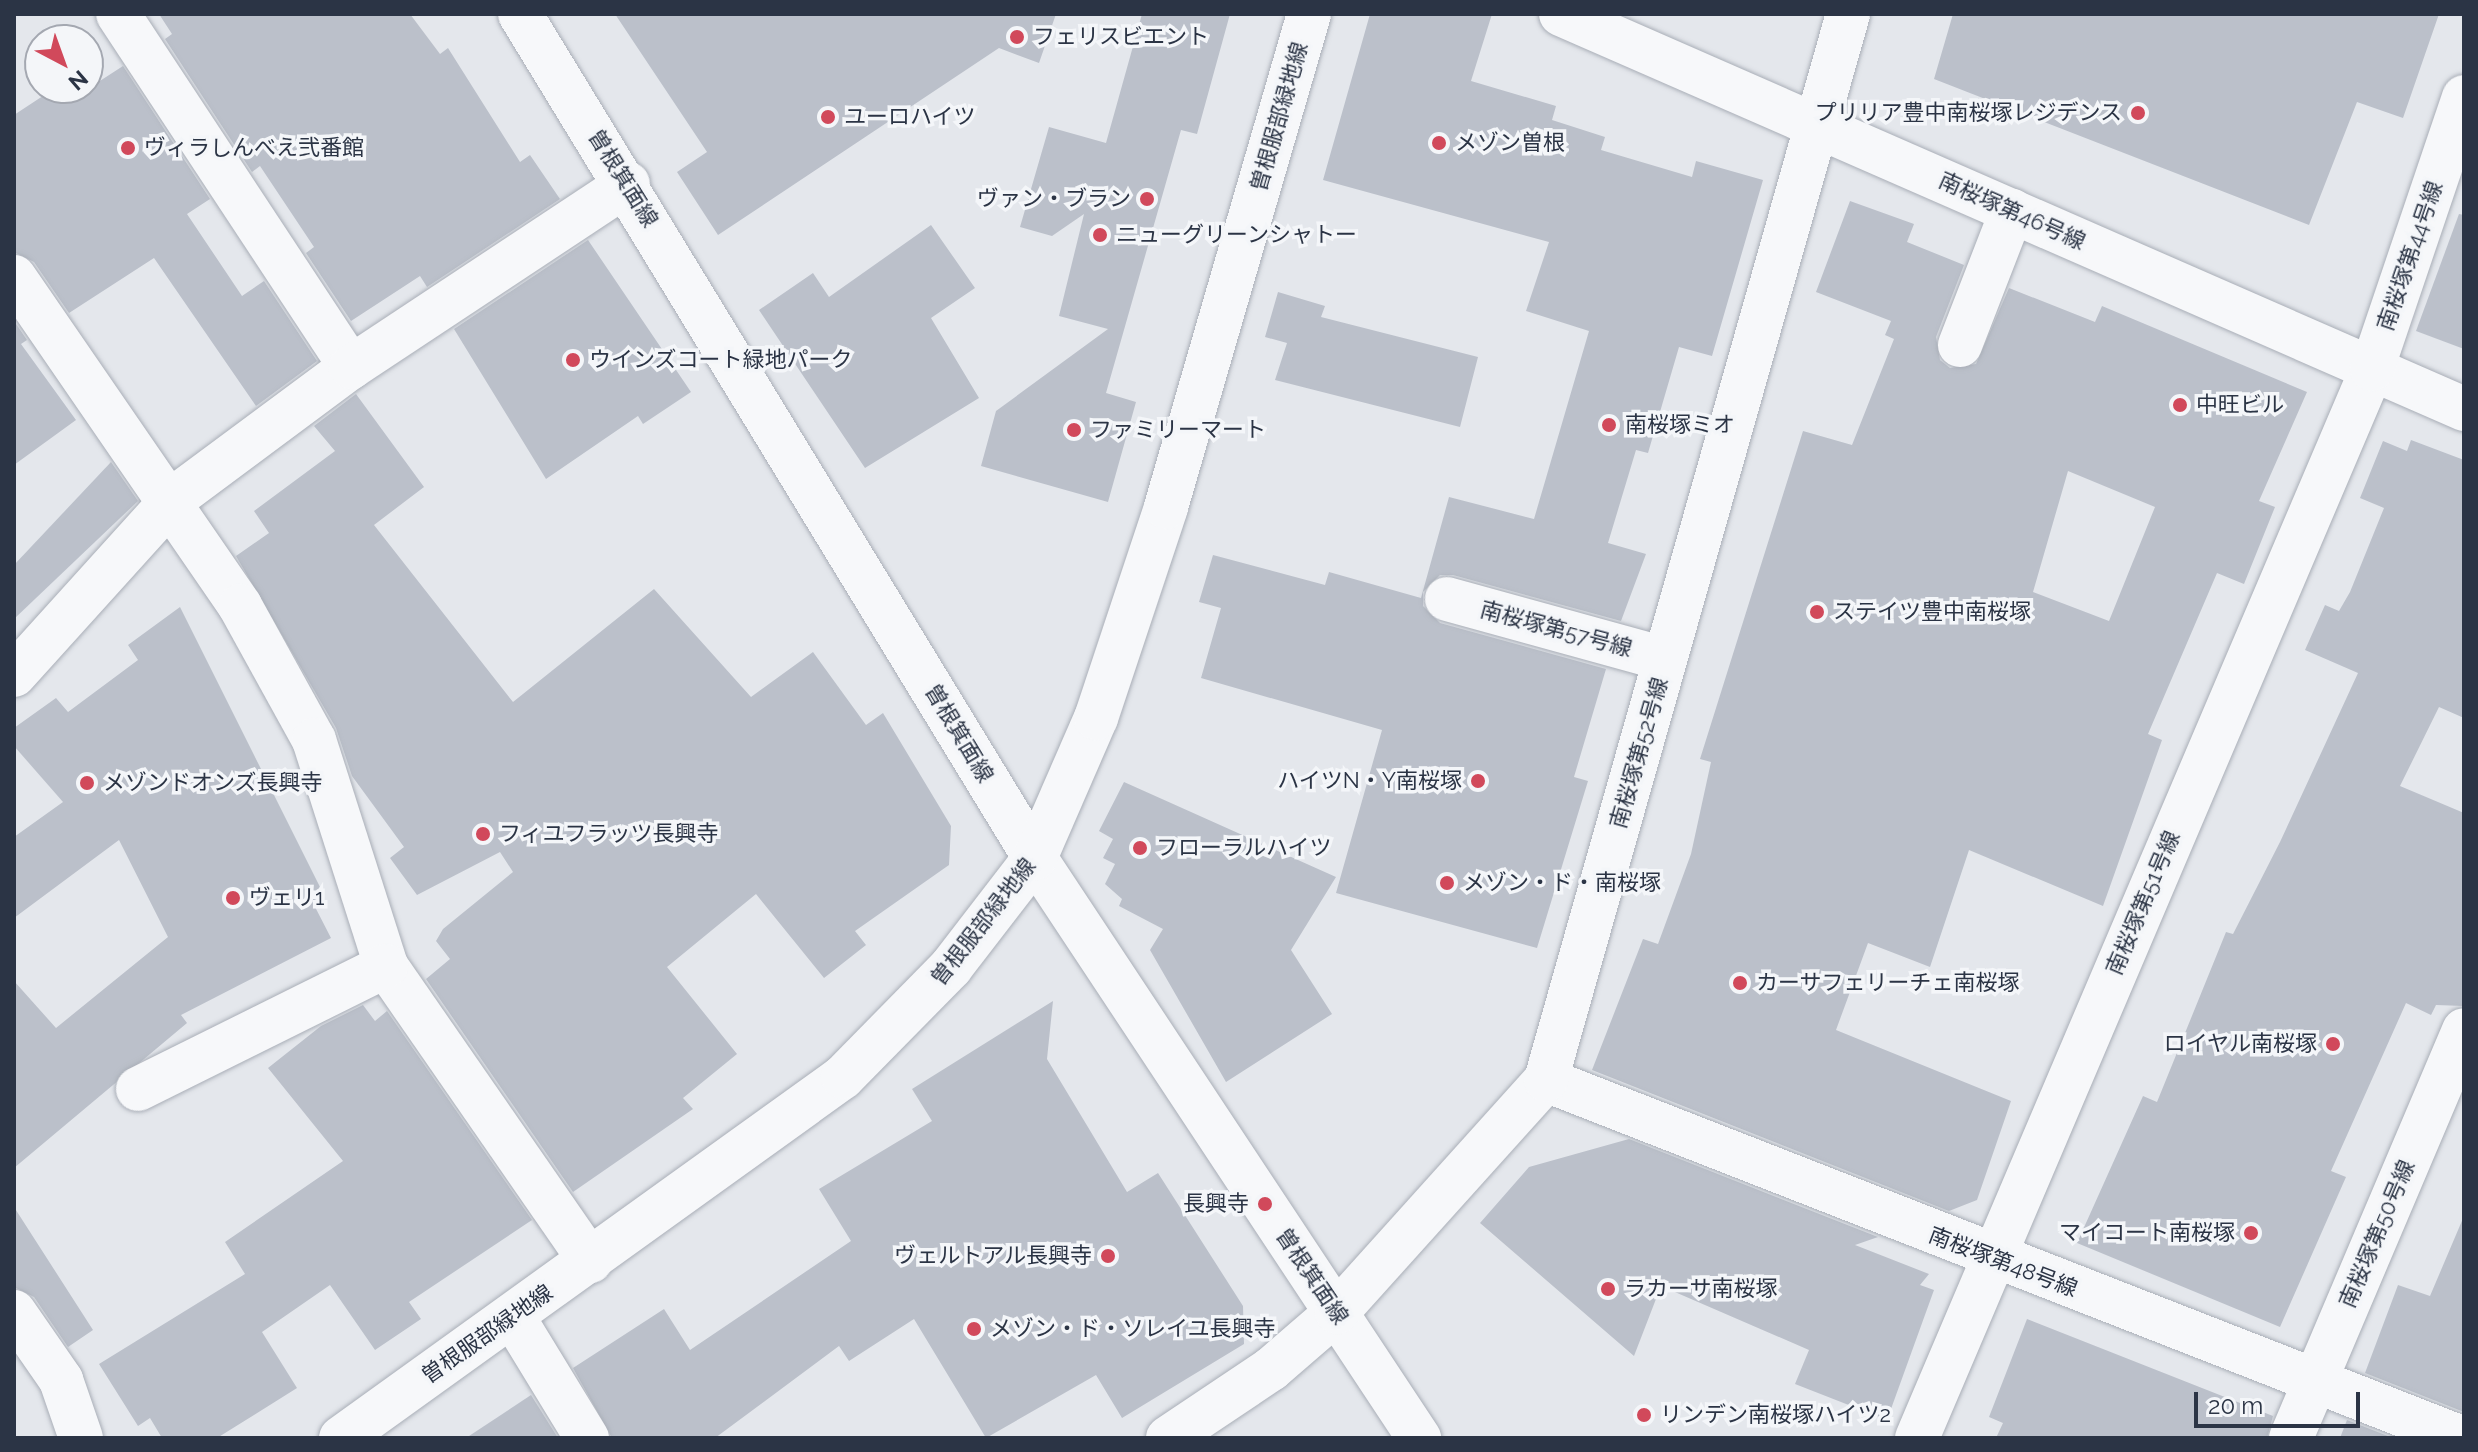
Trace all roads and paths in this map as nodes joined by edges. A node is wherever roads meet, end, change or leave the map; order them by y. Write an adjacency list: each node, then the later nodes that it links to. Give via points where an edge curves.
1 (118, 14): 12 (street)
2 (520, 14): 8 (street, 曽根箕面線)
3 (1309, 14): 19 (street, 曽根服部緑地線, via 1166,507 1096,718)
4 (1561, 14): 7 (street, 南桜塚第46号線)
5 (1848, 14): 7 (street, 南桜塚第52号線)
6 (2464, 97): 13 (street, 南桜塚第44号線)
7 (1816, 126): 9 (street, 南桜塚第46号線); 17 (street, 南桜塚第52号線)
8 (628, 184): 12 (street); 19 (street, 曽根箕面線)
9 (2012, 211): 11 (street); 13 (street, 南桜塚第46号線)
10 (14, 277): 15 (street, via 81,380)
11 (1960, 345)
12 (351, 367): 15 (street)
13 (2372, 369): 14 (street, 南桜塚第46号線); 24 (street, 南桜塚第51号線)
14 (2464, 409)
15 (173, 499): 18 (street); 20 (street, via 314,740)
16 (1447, 599): 17 (street, 南桜塚第57号線)
17 (1665, 659): 22 (street, 南桜塚第52号線)
18 (14, 675)
19 (1035, 858): 25 (street, 曽根服部緑地線, via 951,967 843,1077); 27 (street, 曽根箕面線)
20 (386, 966): 23 (street); 25 (street)
21 (2464, 1030): 29 (street, 南桜塚第50号線)
22 (1546, 1080): 24 (street, 南桜塚第48号線); 27 (street, 南桜塚第52号線)
23 (138, 1089)
24 (1990, 1258): 29 (street, 南桜塚第48号線); 35 (street, 南桜塚第51号線)
25 (590, 1261): 28 (street, 曽根服部緑地線)
26 (14, 1312): 30 (street, via 61,1380)
27 (1337, 1312): 33 (street, 南桜塚第52号線, via 1271,1369); 34 (street, 曽根箕面線)
28 (513, 1317): 31 (street, 曽根服部緑地線); 32 (street)
29 (2316, 1378): 36 (street, 南桜塚第50号線); 37 (street, 南桜塚第48号線)
30 (81, 1438)
31 (341, 1438)
32 (587, 1438)
33 (1168, 1438)
34 (1419, 1438)
35 (1917, 1438)
36 (2291, 1438)
37 (2462, 1438)

